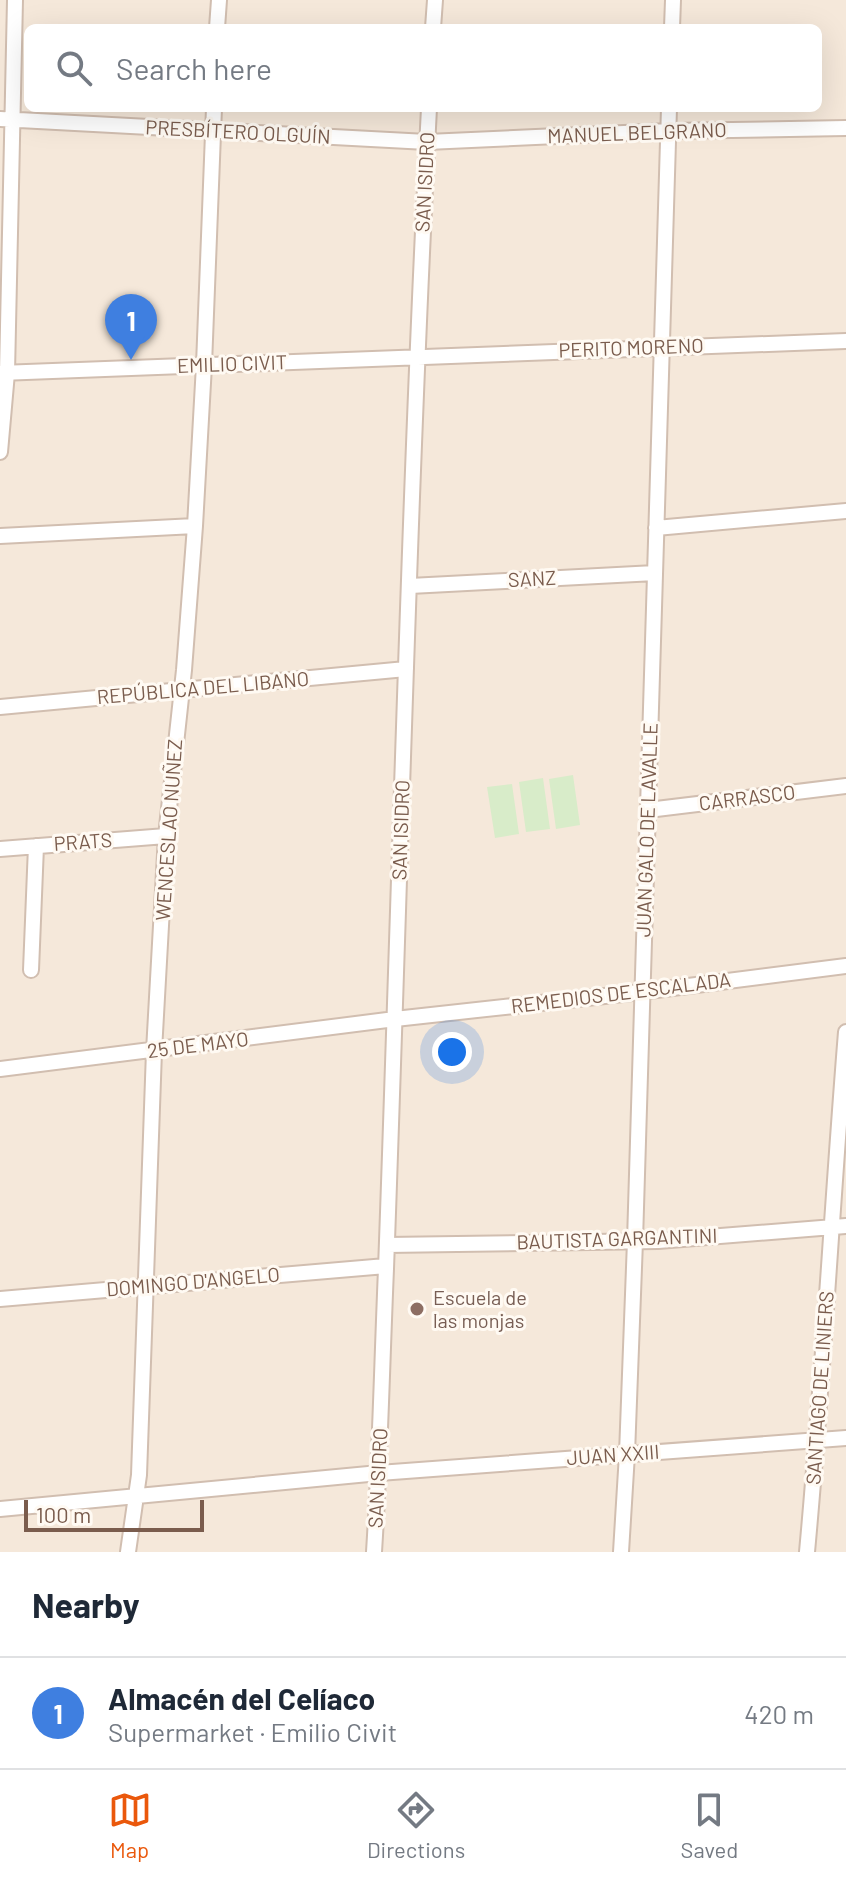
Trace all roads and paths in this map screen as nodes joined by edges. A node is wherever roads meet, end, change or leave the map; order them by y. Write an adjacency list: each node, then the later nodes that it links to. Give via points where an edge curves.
1 (15, 0): 11 (street)
2 (219, 0): 5 (street)
3 (435, 0): 6 (street)
4 (673, 0): 7 (street)
5 (217, 24)
6 (433, 24)
7 (672, 24)
8 (214, 112): 13 (street, WENCESLAO NUÑEZ)
9 (429, 112): 15 (street, SAN ISIDRO)
10 (669, 112): 14 (street, JUAN GALO DE LAVALLE)
11 (6, 120): 13 (street, PRESBÍTERO OLGUÍN); 20 (street)
12 (846, 128): 14 (street, MANUEL BELGRANO)
13 (213, 131): 15 (street, PRESBÍTERO OLGUÍN); 19 (street, WENCESLAO NUÑEZ)
14 (668, 131): 15 (street, MANUEL BELGRANO); 17 (street, JUAN GALO DE LAVALLE)
15 (427, 142): 18 (street, SAN ISIDRO)
16 (846, 341): 17 (street, PERITO MORENO)
17 (661, 347): 18 (street, PERITO MORENO); 24 (street, JUAN GALO DE LAVALLE)
18 (417, 357): 19 (street, EMILIO CIVIT); 27 (street, SAN ISIDRO)
19 (204, 365): 20 (street, EMILIO CIVIT); 23 (street, WENCESLAO NUÑEZ)
20 (4, 373): 21 (street)
21 (0, 452)
22 (846, 511): 24 (street)
23 (195, 526): 25 (street); 29 (street, WENCESLAO NUÑEZ)
24 (656, 528): 26 (street, JUAN GALO DE LAVALLE)
25 (0, 536)
26 (655, 573): 27 (street, SANZ); 32 (street, JUAN GALO DE LAVALLE)
27 (410, 586): 28 (street, SAN ISIDRO)
28 (406, 669): 29 (street, REPÚBLICA DEL LIBANO); 39 (street, SAN ISIDRO)
29 (181, 691): 30 (street, REPÚBLICA DEL LIBANO); 33 (street, WENCESLAO NUÑEZ)
30 (0, 707)
31 (846, 786): 32 (street, CARRASCO)
32 (648, 810): 38 (street, JUAN GALO DE LAVALLE)
33 (166, 836): 34 (street, PRATS); 41 (street, WENCESLAO NUÑEZ)
34 (36, 846): 35 (street, PRATS); 37 (street)
35 (0, 849)
36 (846, 966): 38 (street, REMEDIOS DE ESCALADA)
37 (31, 970)
38 (641, 992): 39 (street, REMEDIOS DE ESCALADA); 45 (street, JUAN GALO DE LAVALLE)
39 (395, 1019): 41 (street, 25 DE MAYO); 46 (street, SAN ISIDRO)
40 (846, 1032): 44 (street, SANTIAGO DE LINIERS)
41 (154, 1051): 42 (street, 25 DE MAYO); 48 (street, WENCESLAO NUÑEZ)
42 (0, 1069)
43 (846, 1226): 44 (street, BAUTISTA GARGANTINI)
44 (830, 1227): 45 (street, BAUTISTA GARGANTINI); 51 (street, SANTIAGO DE LINIERS)
45 (635, 1241): 46 (street, BAUTISTA GARGANTINI); 52 (street, JUAN GALO DE LAVALLE)
46 (387, 1245): 47 (street, SAN ISIDRO)
47 (386, 1266): 48 (street, DOMINGO D'ANGELO); 53 (street, SAN ISIDRO)
48 (145, 1287): 49 (street, DOMINGO D'ANGELO); 54 (street, WENCESLAO NUÑEZ)
49 (0, 1299)
50 (846, 1438): 51 (street, JUAN XXIII)
51 (817, 1440): 52 (street, JUAN XXIII); 59 (street, SANTIAGO DE LINIERS)
52 (627, 1454): 53 (street, JUAN XXIII); 58 (street, JUAN GALO DE LAVALLE)
53 (379, 1473): 54 (street, JUAN XXIII); 57 (street, SAN ISIDRO)
54 (136, 1496): 55 (street, JUAN XXIII); 56 (street, WENCESLAO NUÑEZ)
55 (0, 1509)
56 (128, 1552)
57 (374, 1552)
58 (621, 1552)
59 (807, 1552)

